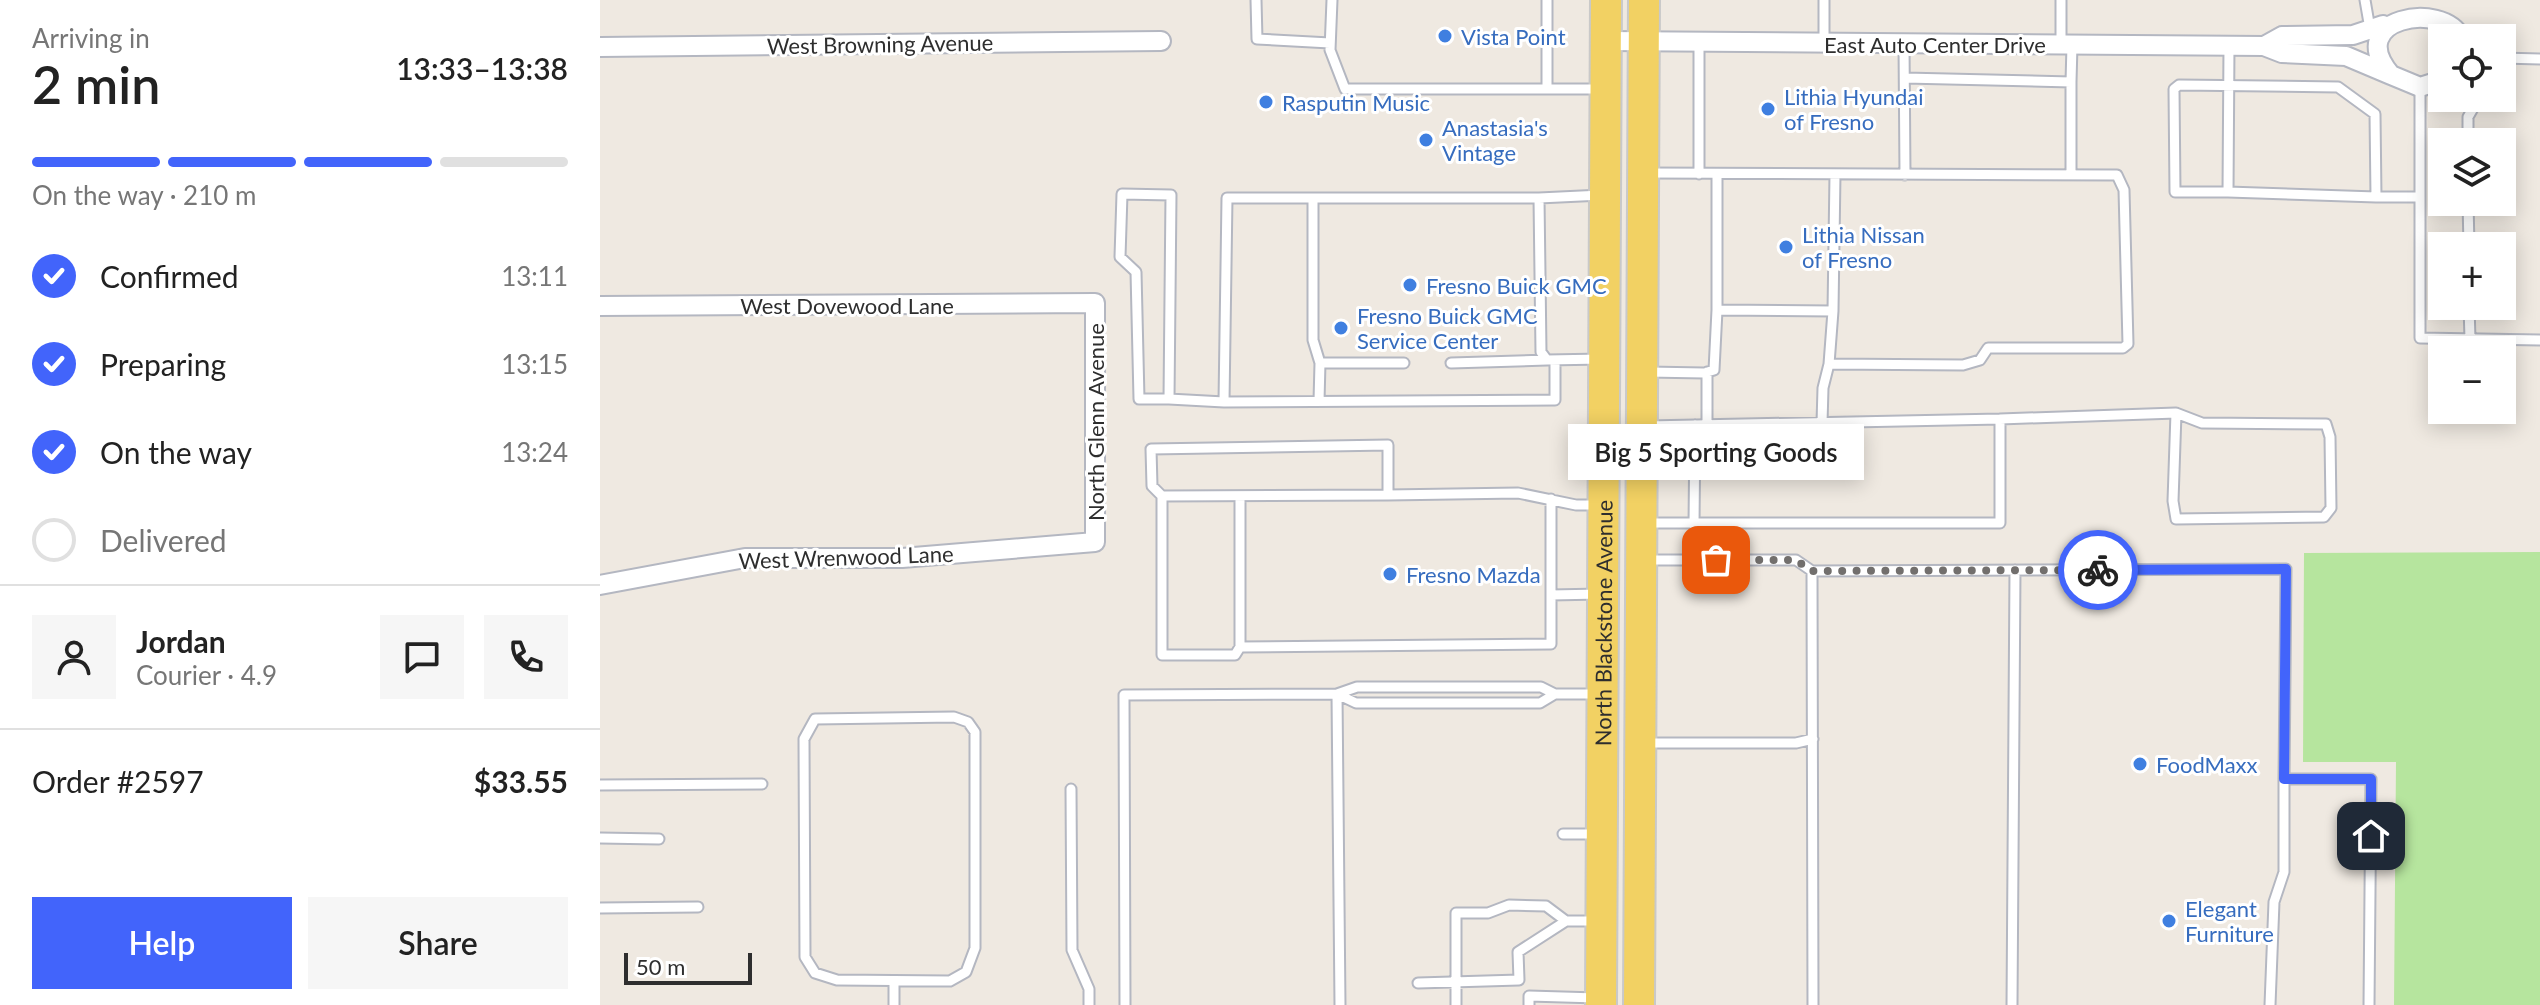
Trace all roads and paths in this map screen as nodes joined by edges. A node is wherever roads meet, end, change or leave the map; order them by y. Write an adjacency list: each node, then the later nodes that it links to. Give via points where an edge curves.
1 (1256, 0): 16 (lane, via 1257,39)
2 (1332, 0): 16 (lane)
3 (1547, 0): 31 (lane)
4 (1606, 0): 13 (main road, North Blackstone Avenue)
5 (1644, 0): 14 (main road, North Blackstone Avenue)
6 (1824, 0): 17 (lane)
7 (2061, 0): 19 (lane)
8 (2365, 0): 11 (lane)
9 (2409, 2): 10 (street, via 2441,9); 11 (street)
10 (2454, 24)
11 (2377, 27): 21 (street, East Auto Center Drive, via 2343,37 2282,36); 25 (street, via 2378,49)
12 (1161, 41): 22 (street, West Browning Avenue)
13 (1606, 41): 14 (street, East Auto Center Drive); 32 (main road, North Blackstone Avenue)
14 (1644, 42): 15 (street, East Auto Center Drive); 33 (main road, North Blackstone Avenue)
15 (1699, 42): 17 (street, East Auto Center Drive); 34 (lane)
16 (1330, 43): 31 (lane, via 1345,89)
17 (1824, 43): 18 (street, East Auto Center Drive)
18 (1904, 44): 19 (street, East Auto Center Drive); 26 (lane)
19 (2066, 45): 20 (street, East Auto Center Drive); 27 (lane)
20 (2229, 46): 21 (street, East Auto Center Drive); 29 (lane)
21 (2264, 46): 25 (street, East Auto Center Drive, via 2282,53 2346,56)
22 (600, 47)
23 (2516, 58): 24 (lane)
24 (2540, 59)
25 (2391, 75): 30 (street, East Auto Center Drive)
26 (1905, 78): 27 (lane); 37 (lane)
27 (2071, 82): 38 (lane)
28 (2428, 84): 30 (street)
29 (2229, 86): 39 (lane); 39 (lane, via 2174,89 2175,192); 41 (lane, via 2338,87 2375,114)
30 (2420, 87): 42 (lane)
31 (1547, 89): 32 (lane)
32 (1606, 89): 40 (main road, North Blackstone Avenue)
33 (1643, 173): 34 (lane); 58 (main road, North Blackstone Avenue)
34 (1699, 174): 35 (lane)
35 (1717, 174): 36 (lane); 47 (lane)
36 (1835, 174): 37 (lane); 48 (lane)
37 (1905, 175): 38 (lane)
38 (2071, 175): 57 (lane, via 2117,175 2124,190 2128,344 2123,348 1988,348 1980,360 1963,365)
39 (2228, 192): 41 (lane)
40 (1605, 195): 44 (lane); 52 (main road, North Blackstone Avenue)
41 (2376, 197): 42 (lane)
42 (2420, 197): 49 (lane, via 2420,338)
43 (1313, 198): 44 (lane); 54 (lane, via 1313,340); 62 (lane, via 1227,198)
44 (1539, 198): 53 (lane, via 1541,352)
45 (1095, 303): 46 (street, West Dovewood Lane); 76 (street, North Glenn Avenue)
46 (600, 306)
47 (1717, 310): 48 (lane); 59 (lane, via 1714,370)
48 (1833, 311): 57 (lane)
49 (2428, 338)
50 (2516, 340): 51 (lane)
51 (2540, 340)
52 (1604, 359): 53 (lane); 73 (main road, North Blackstone Avenue)
53 (1551, 360): 56 (lane); 61 (lane, via 1555,400)
54 (1320, 363): 55 (lane); 61 (lane)
55 (1404, 363)
56 (1451, 363)
57 (1829, 364): 65 (lane)
58 (1642, 372): 59 (lane); 68 (main road, North Blackstone Avenue)
59 (1707, 372): 67 (lane)
60 (1169, 399): 60 (lane, via 1171,195 1122,194 1120,257 1136,272 1139,399); 62 (lane)
61 (1319, 401): 62 (lane)
62 (1224, 402)
63 (2176, 413): 63 (lane, via 2202,423 2326,424 2331,508 2324,517 2176,519); 64 (lane)
64 (2000, 419): 65 (lane); 75 (lane, via 2000,523)
65 (1822, 423): 67 (lane)
66 (1695, 425): 67 (lane); 68 (lane); 75 (lane)
67 (1707, 425)
68 (1642, 426): 74 (main road, North Blackstone Avenue)
69 (1388, 495): 70 (lane, via 1388,445 1151,449 1152,486); 71 (lane); 72 (lane, via 1518,493)
70 (1162, 496): 71 (lane); 83 (lane, via 1162,655 1235,655)
71 (1240, 496): 83 (lane)
72 (1551, 499): 73 (lane); 82 (lane)
73 (1604, 505): 81 (main road, North Blackstone Avenue)
74 (1641, 523): 75 (lane); 77 (main road, North Blackstone Avenue)
75 (1694, 525)
76 (1095, 542): 80 (street, West Wrenwood Lane, via 902,558 745,558)
77 (1641, 560): 79 (lane, via 1796,560); 88 (main road, North Blackstone Avenue)
78 (2015, 570): 79 (lane); 89 (lane, via 2286,569); 114 (lane)
79 (1812, 571): 87 (lane)
80 (600, 585)
81 (1603, 594): 82 (lane); 86 (main road, North Blackstone Avenue)
82 (1551, 595): 83 (lane, via 1551,644)
83 (1240, 647)
84 (1337, 694): 85 (lane, via 1357,687 1541,687); 85 (lane, via 1356,703 1540,703); 109 (lane, via 1124,695); 110 (lane)
85 (1555, 694): 86 (lane)
86 (1603, 694): 94 (main road, North Blackstone Avenue)
87 (1813, 739): 88 (lane); 113 (lane)
88 (1640, 743): 112 (main road, North Blackstone Avenue)
89 (2284, 779): 115 (lane, via 2284,872 2274,902); 116 (lane, via 2371,779)
90 (762, 784): 91 (lane)
91 (600, 785)
92 (1071, 789): 108 (lane, via 1072,950 1089,989)
93 (1563, 834): 94 (lane)
94 (1602, 834): 100 (main road, North Blackstone Avenue)
95 (600, 838): 96 (lane)
96 (659, 839)
97 (698, 907): 98 (lane)
98 (600, 908)
99 (1566, 921): 100 (lane); 101 (lane, via 1518,952); 104 (lane, via 1546,906 1456,913)
100 (1601, 921): 106 (main road, North Blackstone Avenue)
101 (1519, 980): 104 (lane); 105 (lane)
102 (894, 981): 102 (lane, via 950,981 966,972 975,948 975,732 968,722 954,717 815,719 804,739 805,957 815,973 837,980); 107 (lane)
103 (1418, 983): 104 (lane)
104 (1456, 983): 111 (lane)
105 (1529, 1000): 106 (lane)
106 (1601, 1001)
107 (894, 1005)
108 (1089, 1005)
109 (1125, 1005)
110 (1340, 1005)
111 (1456, 1005)
112 (1639, 1005)
113 (1813, 1005)
114 (2012, 1005)
115 (2270, 1005)
116 (2369, 1005)

